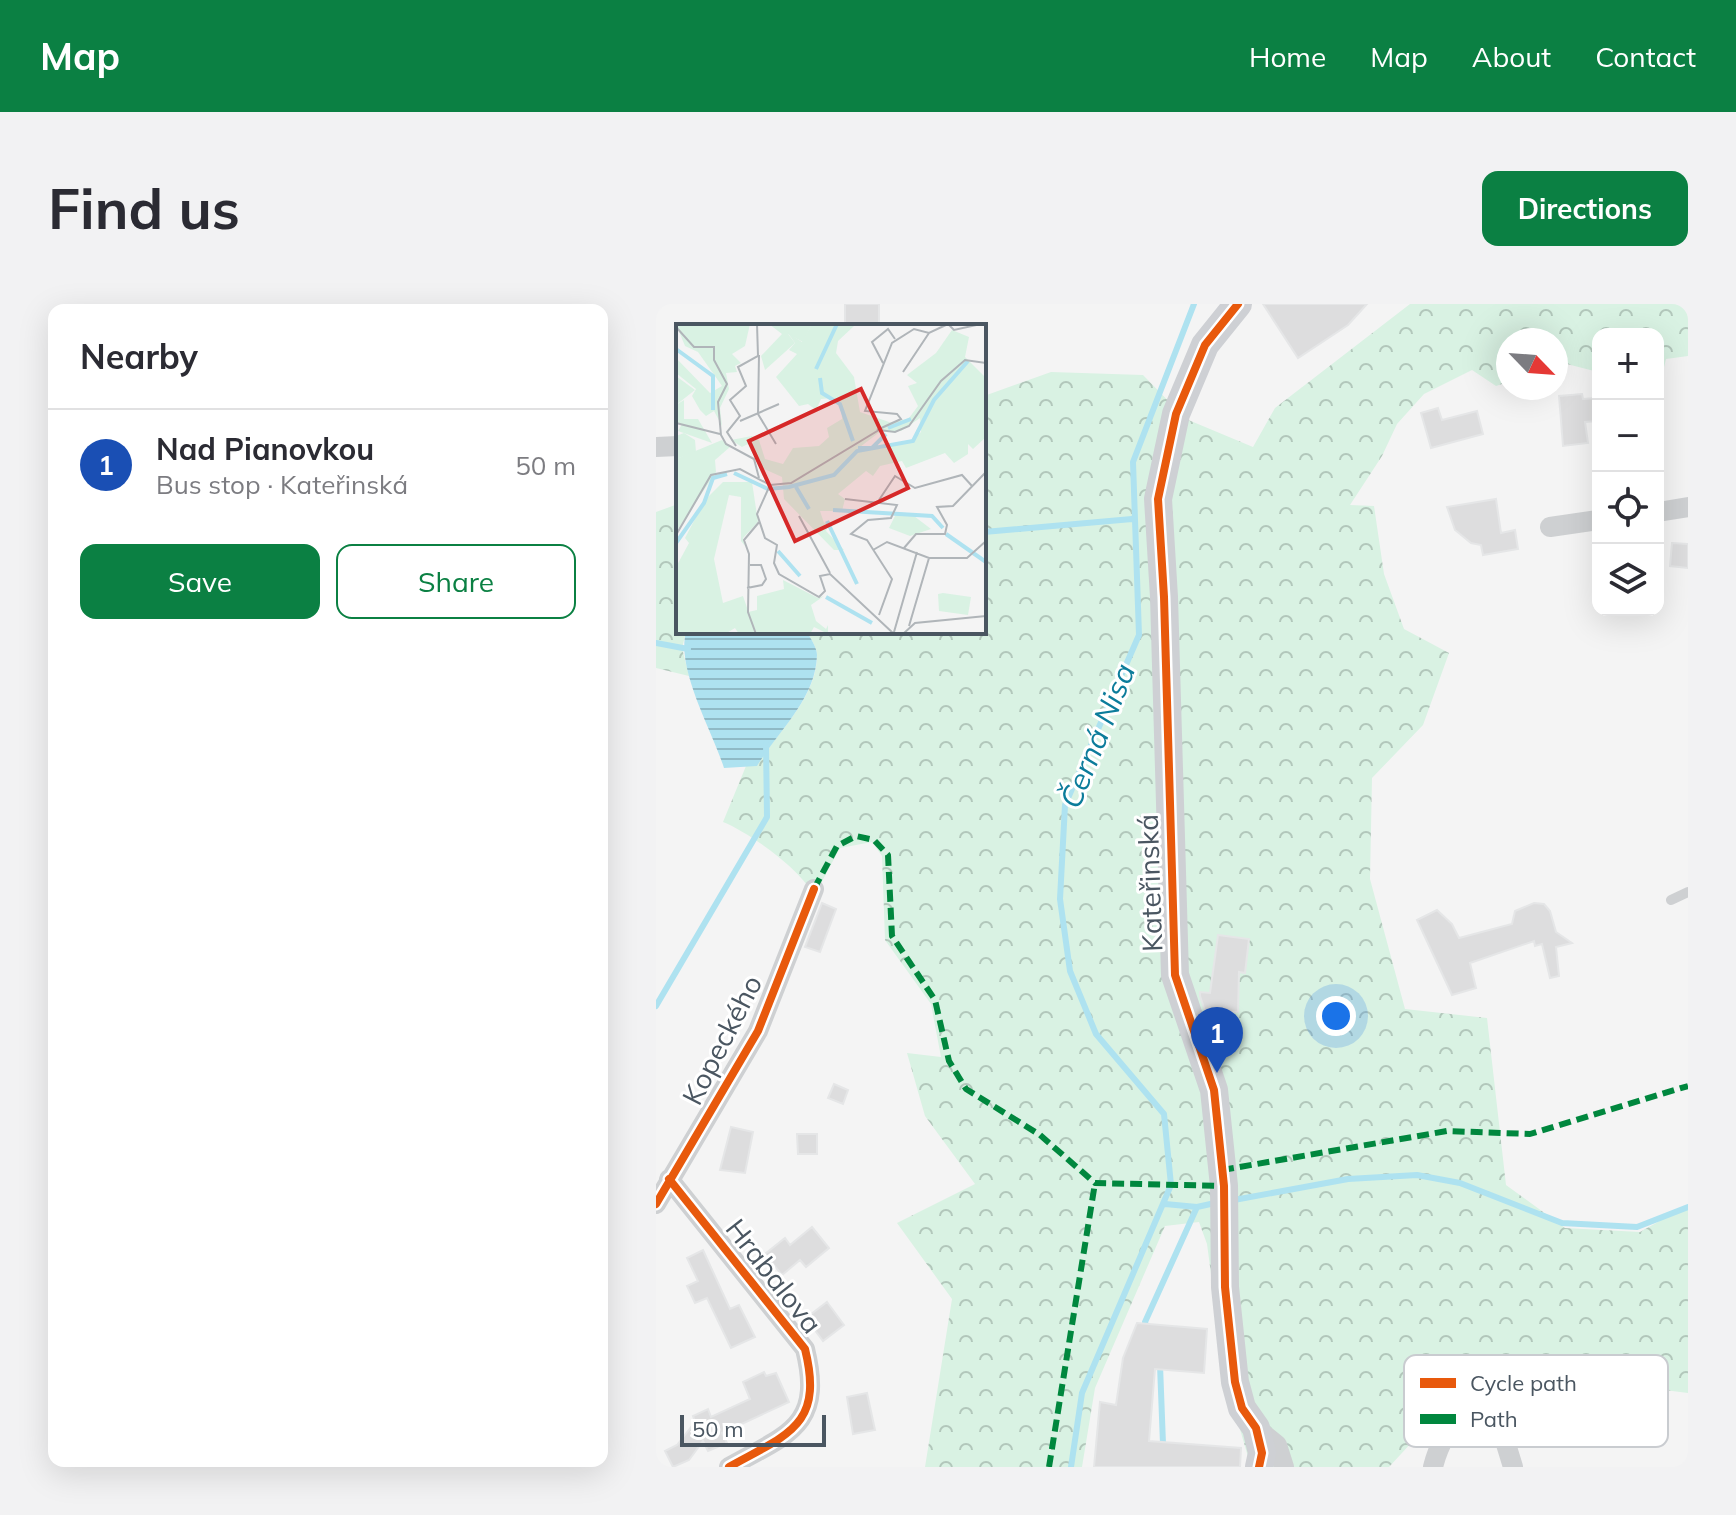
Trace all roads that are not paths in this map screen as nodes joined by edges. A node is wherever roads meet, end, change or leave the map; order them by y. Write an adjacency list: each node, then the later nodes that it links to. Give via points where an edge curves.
1 (1233, 305): 13 (street, Kateřinská, via 1205,345 1176,414 1158,499 1175,975 1214,1090 1235,1382 1242,1408)
2 (676, 446): 3 (street)
3 (656, 447)
4 (1688, 507): 5 (street)
5 (1664, 511)
6 (1592, 521): 7 (street)
7 (1550, 527)
8 (814, 889): 11 (street, Kopeckého, via 758,1031)
9 (1688, 892): 10 (lane)
10 (1671, 900)
11 (669, 1179): 12 (street, Kopeckého); 16 (street, Hrabalova, via 805,1349 813,1382 806,1411 791,1433)
12 (656, 1204)
13 (1256, 1428): 17 (street, Kateřinská, via 1262,1453); 18 (street, via 1277,1445)
14 (1438, 1447): 19 (street)
15 (1507, 1447): 20 (street)
16 (729, 1467)
17 (1259, 1467)
18 (1284, 1467)
19 (1433, 1467)
20 (1513, 1467)

